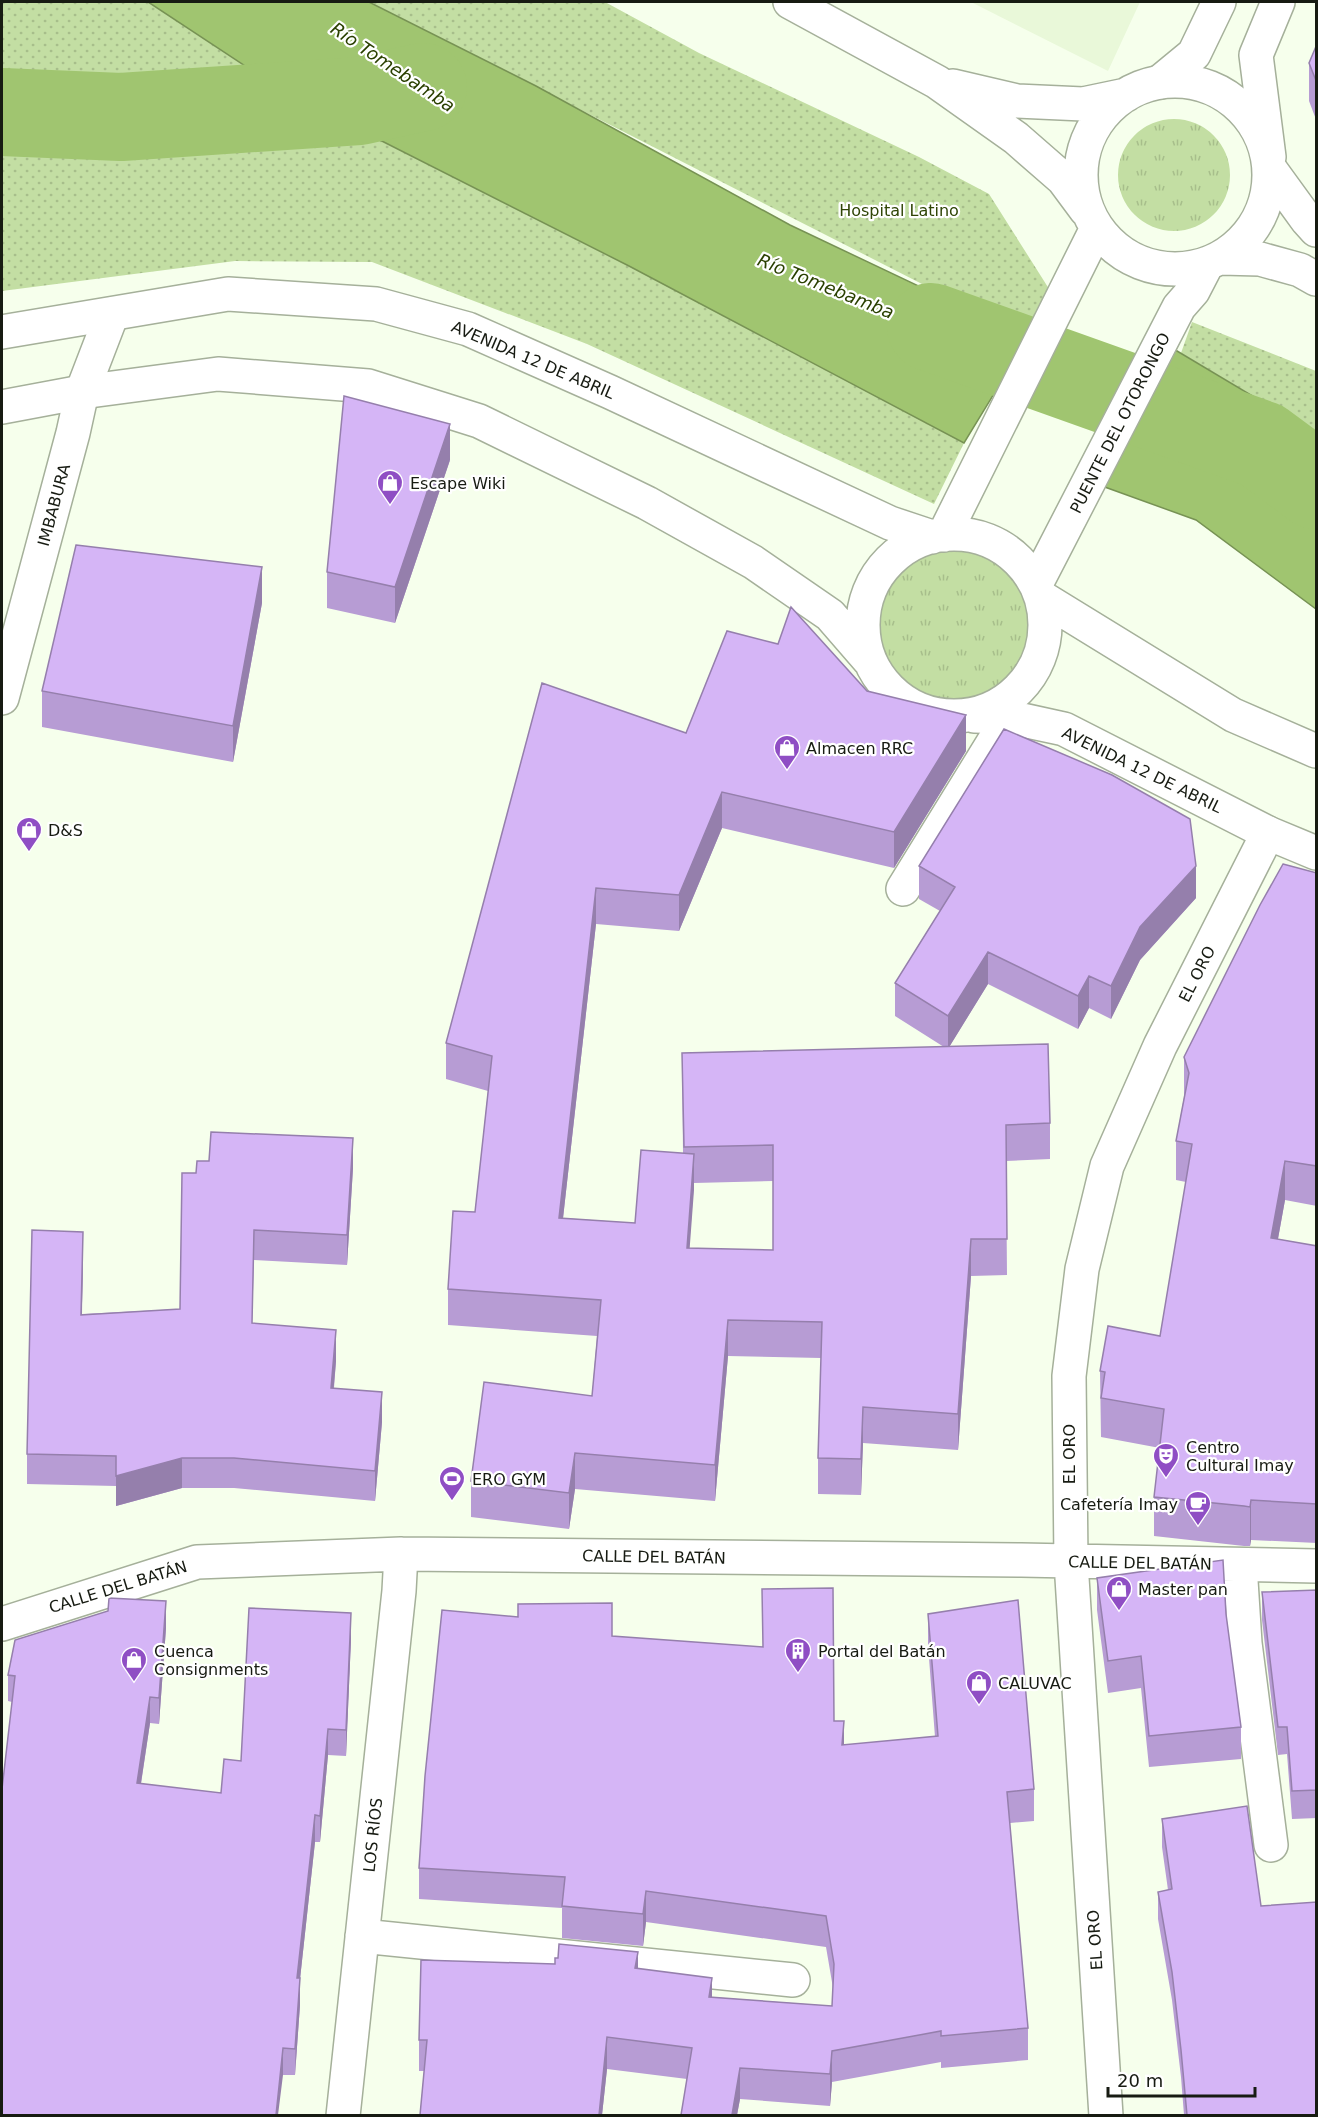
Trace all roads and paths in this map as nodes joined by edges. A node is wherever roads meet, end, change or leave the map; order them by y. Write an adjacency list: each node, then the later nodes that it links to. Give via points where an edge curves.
1 (790, 2): 4 (street)
2 (1219, 2): 5 (street, via 1194,54)
3 (1278, 2): 7 (street, via 1256,55)
4 (937, 82): 6 (street, via 1017,101 1083,104); 8 (street, via 1016,138 1063,179)
5 (1160, 82): 6 (street); 7 (street, via 1208,86 1230,98 1261,134)
6 (1126, 95): 8 (street, via 1101,117 1085,147 1082,190)
7 (1270, 163): 9 (street, via 1306,220); 10 (street, via 1266,201 1253,230)
8 (1091, 229): 10 (street, via 1118,251 1146,266); 16 (street)
9 (1317, 230)
10 (1207, 271): 11 (street, via 1260,259); 17 (street, PUENTE DEL OTORONGO, via 1179,307)
11 (1317, 279)
12 (112, 314): 13 (street, AVENIDA 12 DE ABRIL); 14 (street, IMBABURA); 16 (street, AVENIDA 12 DE ABRIL, via 228,294 376,304 468,329 890,523)
13 (2, 332)
14 (82, 392): 15 (street, AVENIDA 12 DE ABRIL); 18 (street, AVENIDA 12 DE ABRIL, via 218,374 368,386 479,421 647,503 753,562 830,615); 19 (street, IMBABURA)
15 (2, 408)
16 (943, 528): 17 (street, AVENIDA 12 DE ABRIL, via 998,545); 18 (street, AVENIDA 12 DE ABRIL, via 887,563 872,584 864,609 863,635)
17 (1041, 581): 20 (street, AVENIDA 12 DE ABRIL, via 1045,621 1043,644 1035,666 1005,701 984,711); 22 (street, AVENIDA 12 DE ABRIL, via 1233,715)
18 (869, 660): 20 (street, AVENIDA 12 DE ABRIL, via 884,684 906,703 932,713)
19 (2, 699)
20 (960, 715): 21 (street, AVENIDA 12 DE ABRIL)
21 (1010, 717): 23 (street, AVENIDA 12 DE ABRIL, via 1064,729); 25 (street)
22 (1317, 751)
23 (1268, 833): 24 (street, AVENIDA 12 DE ABRIL); 27 (street, EL ORO, via 1160,1047 1107,1166 1082,1269 1069,1376)
24 (1317, 853)
25 (903, 889)
26 (401, 1554): 27 (street, CALLE DEL BATÁN); 30 (street, CALLE DEL BATÁN, via 197,1562); 32 (street, LOS RÍOS)
27 (1071, 1562): 28 (street, CALLE DEL BATÁN); 35 (street, EL ORO)
28 (1240, 1565): 29 (street, CALLE DEL BATÁN); 31 (street, via 1245,1643)
29 (1317, 1566)
30 (2, 1624)
31 (1271, 1845)
32 (362, 1936): 33 (street); 34 (street, LOS RÍOS)
33 (793, 1980)
34 (343, 2115)
35 (1106, 2115)

